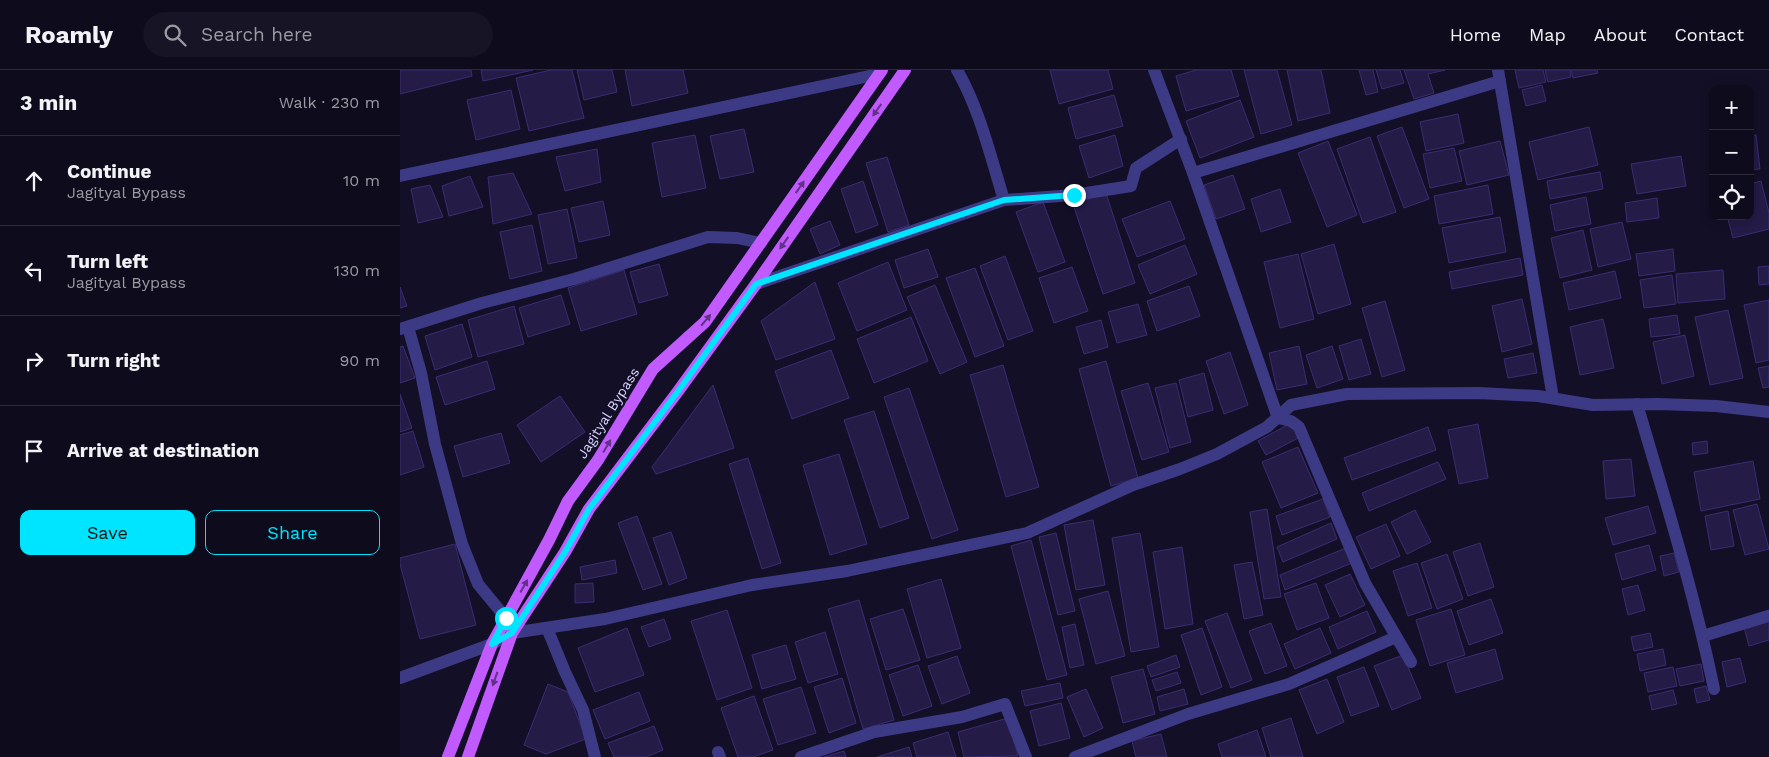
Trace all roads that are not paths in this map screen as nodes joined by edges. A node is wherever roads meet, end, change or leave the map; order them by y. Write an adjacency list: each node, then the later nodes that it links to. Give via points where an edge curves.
1 (905, 70): 11 (main road, one-way to 11)
2 (957, 70): 9 (street, via 979,117)
3 (1154, 70): 6 (street)
4 (881, 72): 8 (street); 10 (main road, Jagityal Bypass, one-way to 4)
5 (1499, 76): 7 (street); 13 (street)
6 (1181, 139): 7 (street); 9 (street, via 1136,168 1131,186 1074,195)
7 (1193, 173): 16 (street)
8 (400, 176)
9 (1004, 200): 11 (street)
10 (761, 243): 12 (street, via 708,237); 18 (main road, Jagityal Bypass, one-way to 10, via 568,500 598,460 653,369 705,322)
11 (756, 284): 20 (main road, via 589,509)
12 (404, 328): 18 (street, via 422,373 435,444 462,544 478,584)
13 (1552, 398): 14 (street, via 1593,404); 16 (street, via 1479,393 1347,394 1291,405)
14 (1637, 404): 15 (street, via 1716,406); 21 (street)
15 (1769, 412)
16 (1278, 418): 19 (street, via 1217,454 1133,485 1027,533); 22 (street, via 1299,427 1365,583)
17 (1768, 616): 21 (street)
18 (506, 618): 23 (main road, Jagityal Bypass)
19 (547, 628): 20 (street); 29 (street, via 583,710)
20 (512, 633): 23 (street); 28 (main road, one-way to 28)
21 (1703, 636): 26 (street)
22 (1396, 637): 24 (street); 32 (street, via 1289,684 1188,714)
23 (492, 644): 25 (street); 27 (main road, Jagityal Bypass)
24 (1411, 662)
25 (400, 678)
26 (1714, 689)
27 (448, 757)
28 (468, 757)
29 (595, 757)
30 (801, 757): 31 (street, via 874,732 962,717 1005,704)
31 (1026, 757)
32 (1075, 757)

